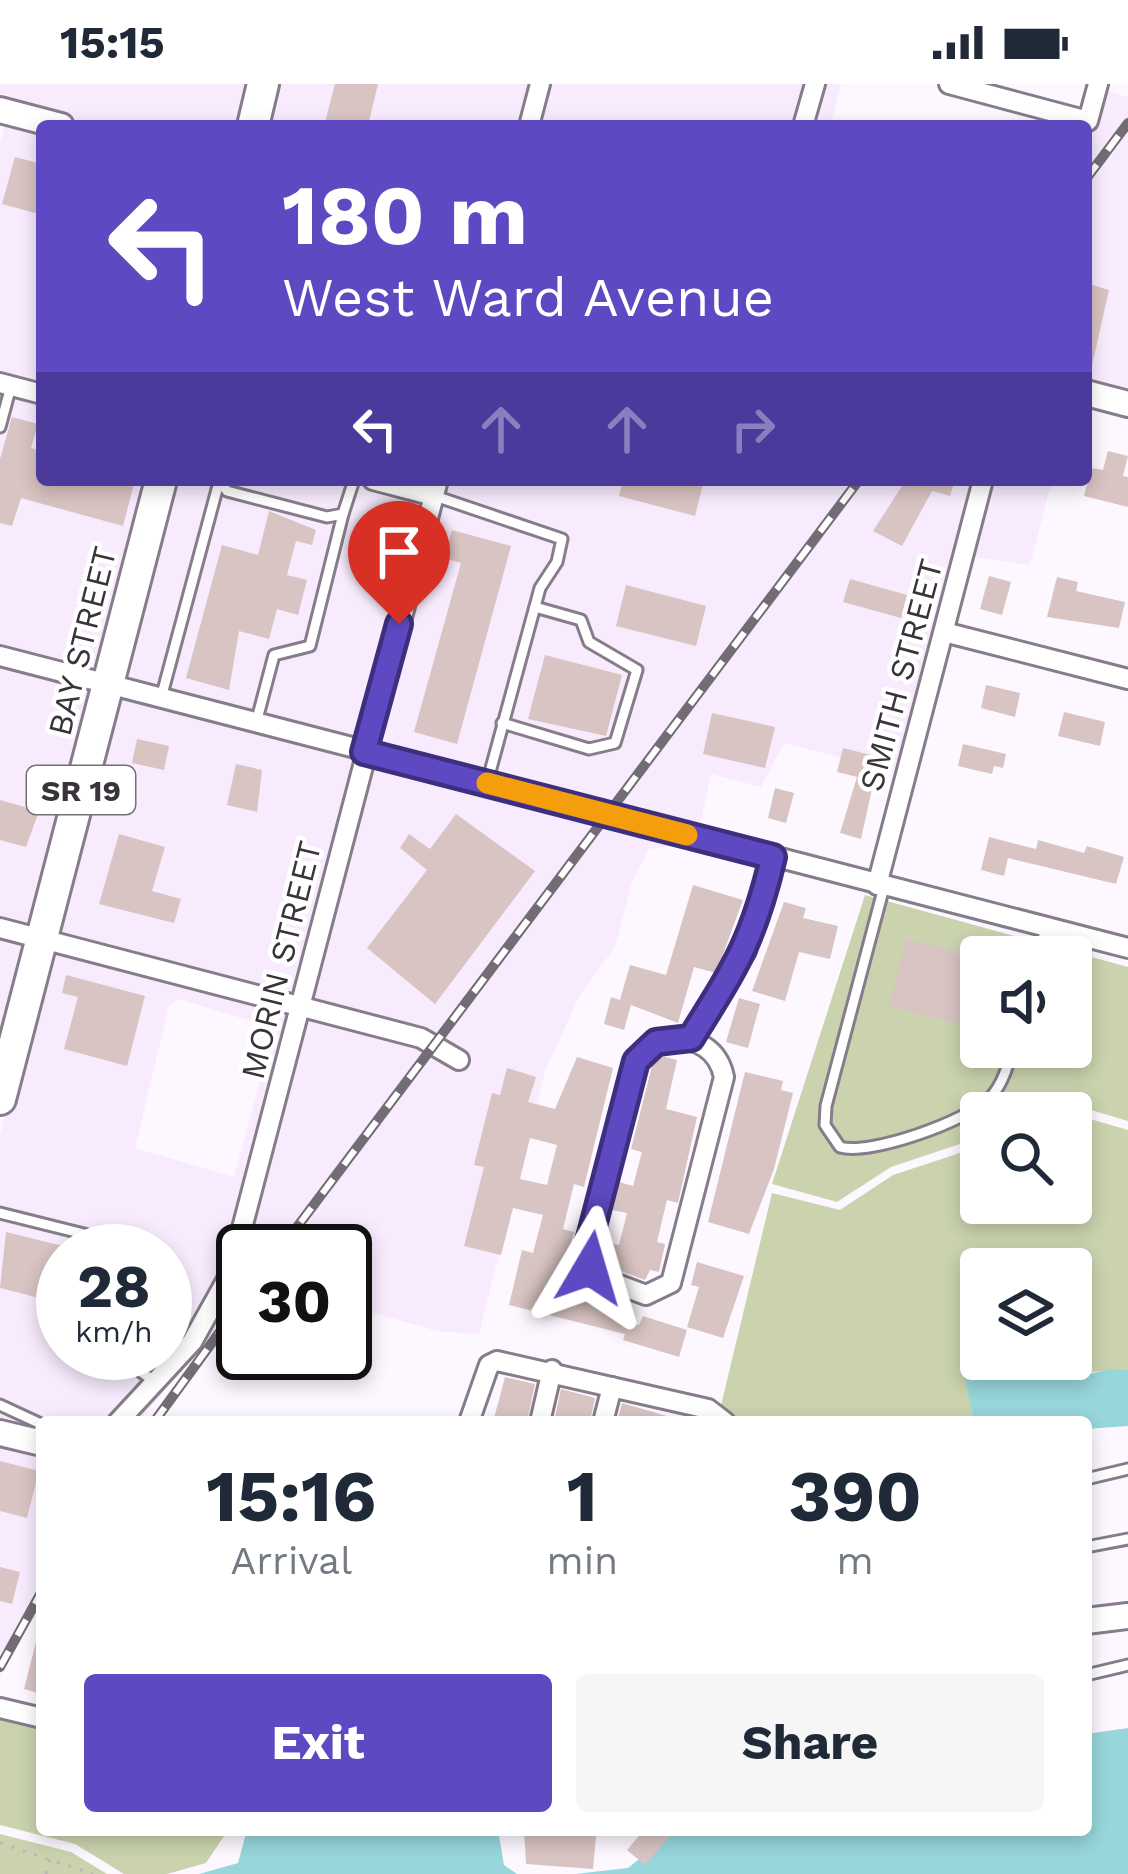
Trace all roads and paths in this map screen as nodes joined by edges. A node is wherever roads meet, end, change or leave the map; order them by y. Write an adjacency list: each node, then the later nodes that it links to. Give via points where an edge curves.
1 (263, 84): 8 (main road)
2 (540, 84): 9 (street)
3 (815, 84): 10 (street)
4 (949, 84): 11 (street)
5 (1098, 84): 12 (street)
6 (0, 110): 7 (street)
7 (38, 120)
8 (254, 120)
9 (531, 120)
10 (805, 120)
11 (1084, 120)
12 (1088, 120)
13 (6, 384): 14 (street); 17 (lane)
14 (36, 392)
15 (1092, 395): 16 (street)
16 (1128, 404)
17 (0, 427)
18 (159, 486): 29 (main road, BAY STREET / SR 19)
19 (219, 486): 30 (lane)
20 (224, 486): 24 (lane, via 327,518)
21 (352, 486): 24 (lane)
22 (981, 486): 26 (street, SMITH STREET)
23 (436, 488): 25 (lane, via 562,539); 33 (street, MORIN STREET)
24 (343, 514): 31 (lane, via 310,646 274,655)
25 (535, 607): 32 (lane); 32 (lane, via 581,620 589,642 637,670 615,743 590,749)
26 (944, 632): 28 (street); 36 (street, SMITH STREET)
27 (0, 656): 29 (street)
28 (1128, 679)
29 (108, 684): 30 (street); 40 (main road, BAY STREET / SR 19)
30 (161, 698): 31 (street)
31 (256, 723): 33 (street)
32 (502, 723): 34 (lane)
33 (364, 752): 34 (street); 42 (street, MORIN STREET)
34 (487, 783): 35 (street)
35 (773, 857): 36 (street); 43 (street, via 746,951)
36 (880, 886): 38 (street); 45 (lane, via 826,1106 831,1138 867,1149 934,1128 990,1098)
37 (0, 928): 40 (street)
38 (1046, 928): 39 (lane); 41 (street)
39 (1044, 936)
40 (42, 939): 42 (street); 46 (main road, BAY STREET / SR 19)
41 (1128, 948)
42 (302, 1006): 44 (street, via 438,1043); 51 (street, MORIN STREET, via 224,1293)
43 (691, 1038): 43 (street, via 715,1055 724,1077 671,1283 646,1295 593,1275 587,1249 636,1061 656,1042)
44 (460, 1060)
45 (1004, 1068)
46 (0, 1099)
47 (0, 1213): 48 (lane)
48 (44, 1224)
49 (552, 1370): 52 (street); 56 (street, via 489,1365); 57 (street)
50 (153, 1380): 51 (lane)
51 (157, 1383): 55 (street, MORIN STREET)
52 (612, 1387): 54 (street); 58 (street)
53 (0, 1405): 60 (lane)
54 (670, 1412): 59 (street, via 708,1409)
55 (124, 1416)
56 (471, 1416)
57 (541, 1416)
58 (605, 1416)
59 (717, 1416)
60 (36, 1422)
61 (0, 1433): 62 (street)
62 (36, 1442)
63 (1128, 1469): 64 (lane)
64 (1092, 1478)
65 (1128, 1539): 66 (lane)
66 (1092, 1546)
67 (1128, 1616): 68 (street)
68 (1092, 1620)
69 (1128, 1665): 70 (lane)
70 (1092, 1674)
71 (1, 1713): 72 (street)
72 (36, 1717)
73 (0, 1843): 74 (path)
74 (50, 1856): 75 (path); 76 (path)
75 (46, 1874)
76 (93, 1874)

